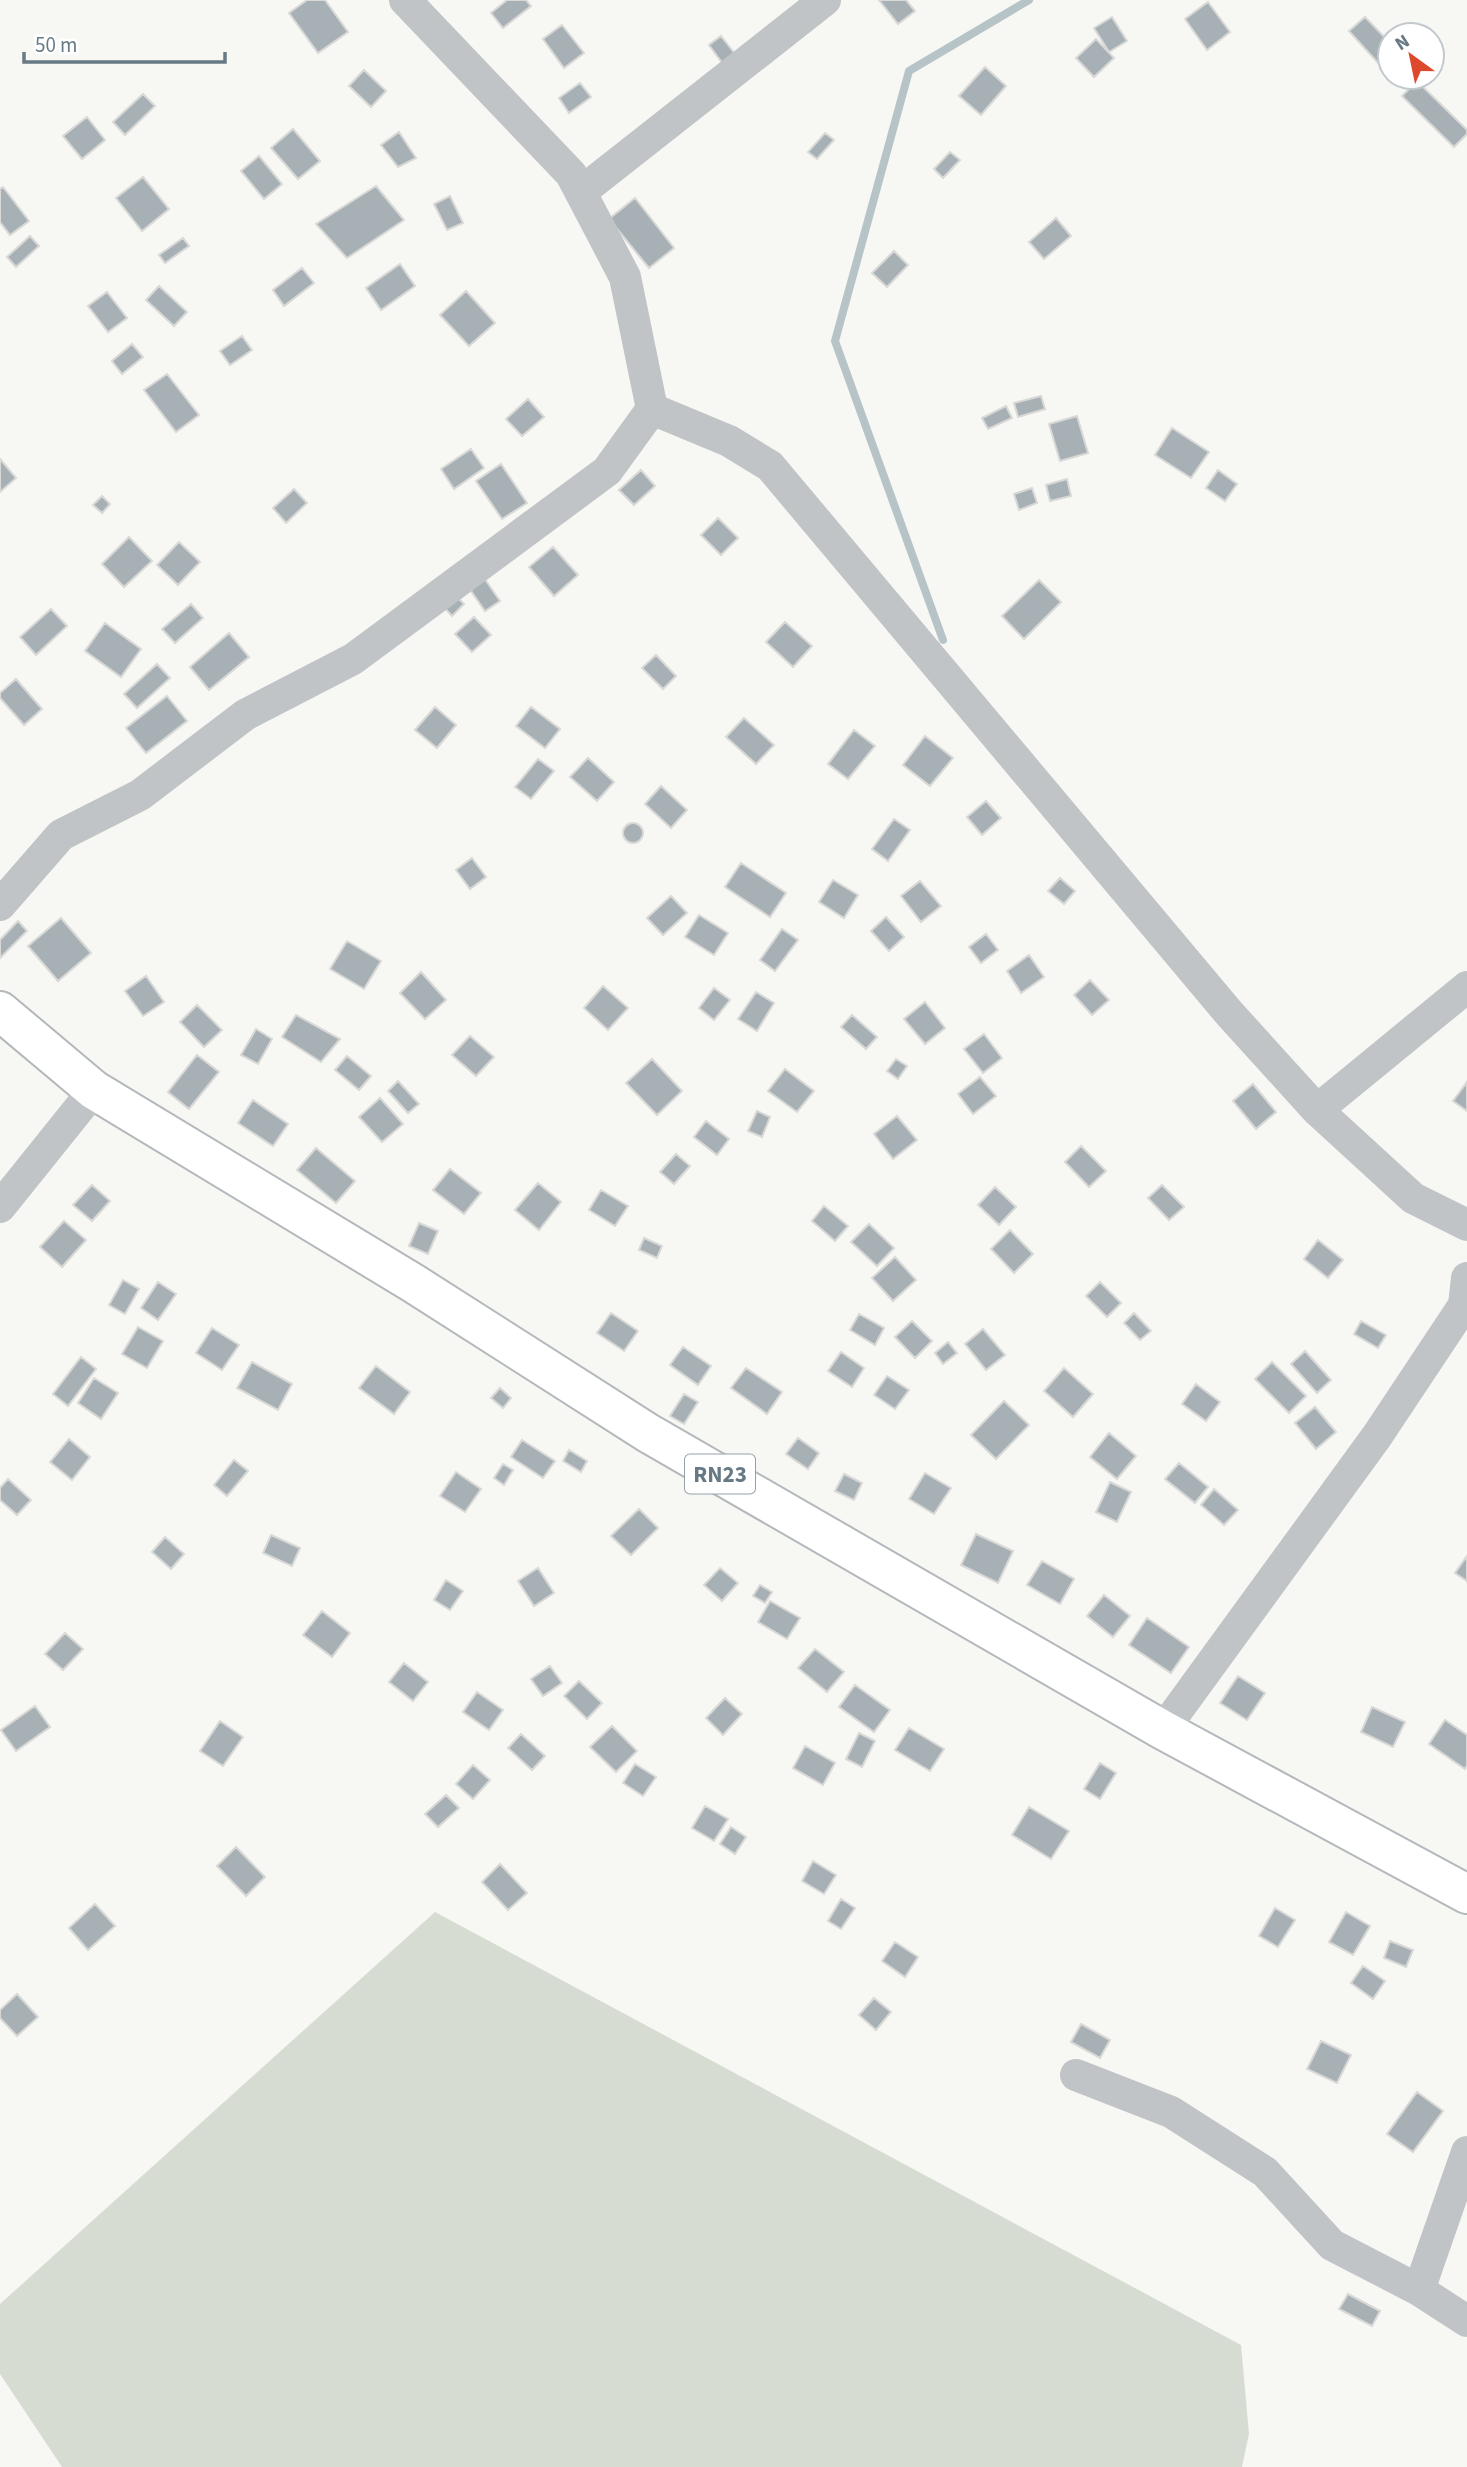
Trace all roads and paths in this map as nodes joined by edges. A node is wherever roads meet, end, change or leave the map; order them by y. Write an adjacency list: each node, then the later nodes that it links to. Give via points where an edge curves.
1 (405, 0): 3 (street, via 571,174)
2 (825, 0): 3 (street)
3 (581, 192): 4 (street, via 625,277)
4 (652, 409): 5 (street, via 607,471 354,659 245,715 140,795 61,835); 9 (street, via 729,441 770,467 1228,1013)
5 (0, 905)
6 (1467, 988): 9 (street)
7 (0, 1011): 8 (main road, RN23)
8 (94, 1090): 10 (street); 13 (main road, RN23, via 413,1283 648,1433)
9 (1317, 1110): 11 (street, via 1413,1198)
10 (0, 1207)
11 (1467, 1225)
12 (1467, 1278): 13 (street, via 1464,1305 1377,1436)
13 (1163, 1730): 14 (main road, RN23)
14 (1467, 1894)
15 (1076, 2075): 17 (street, via 1183,2119 1265,2172 1332,2245)
16 (1467, 2152): 17 (street)
17 (1419, 2290): 18 (street)
18 (1467, 2321)

